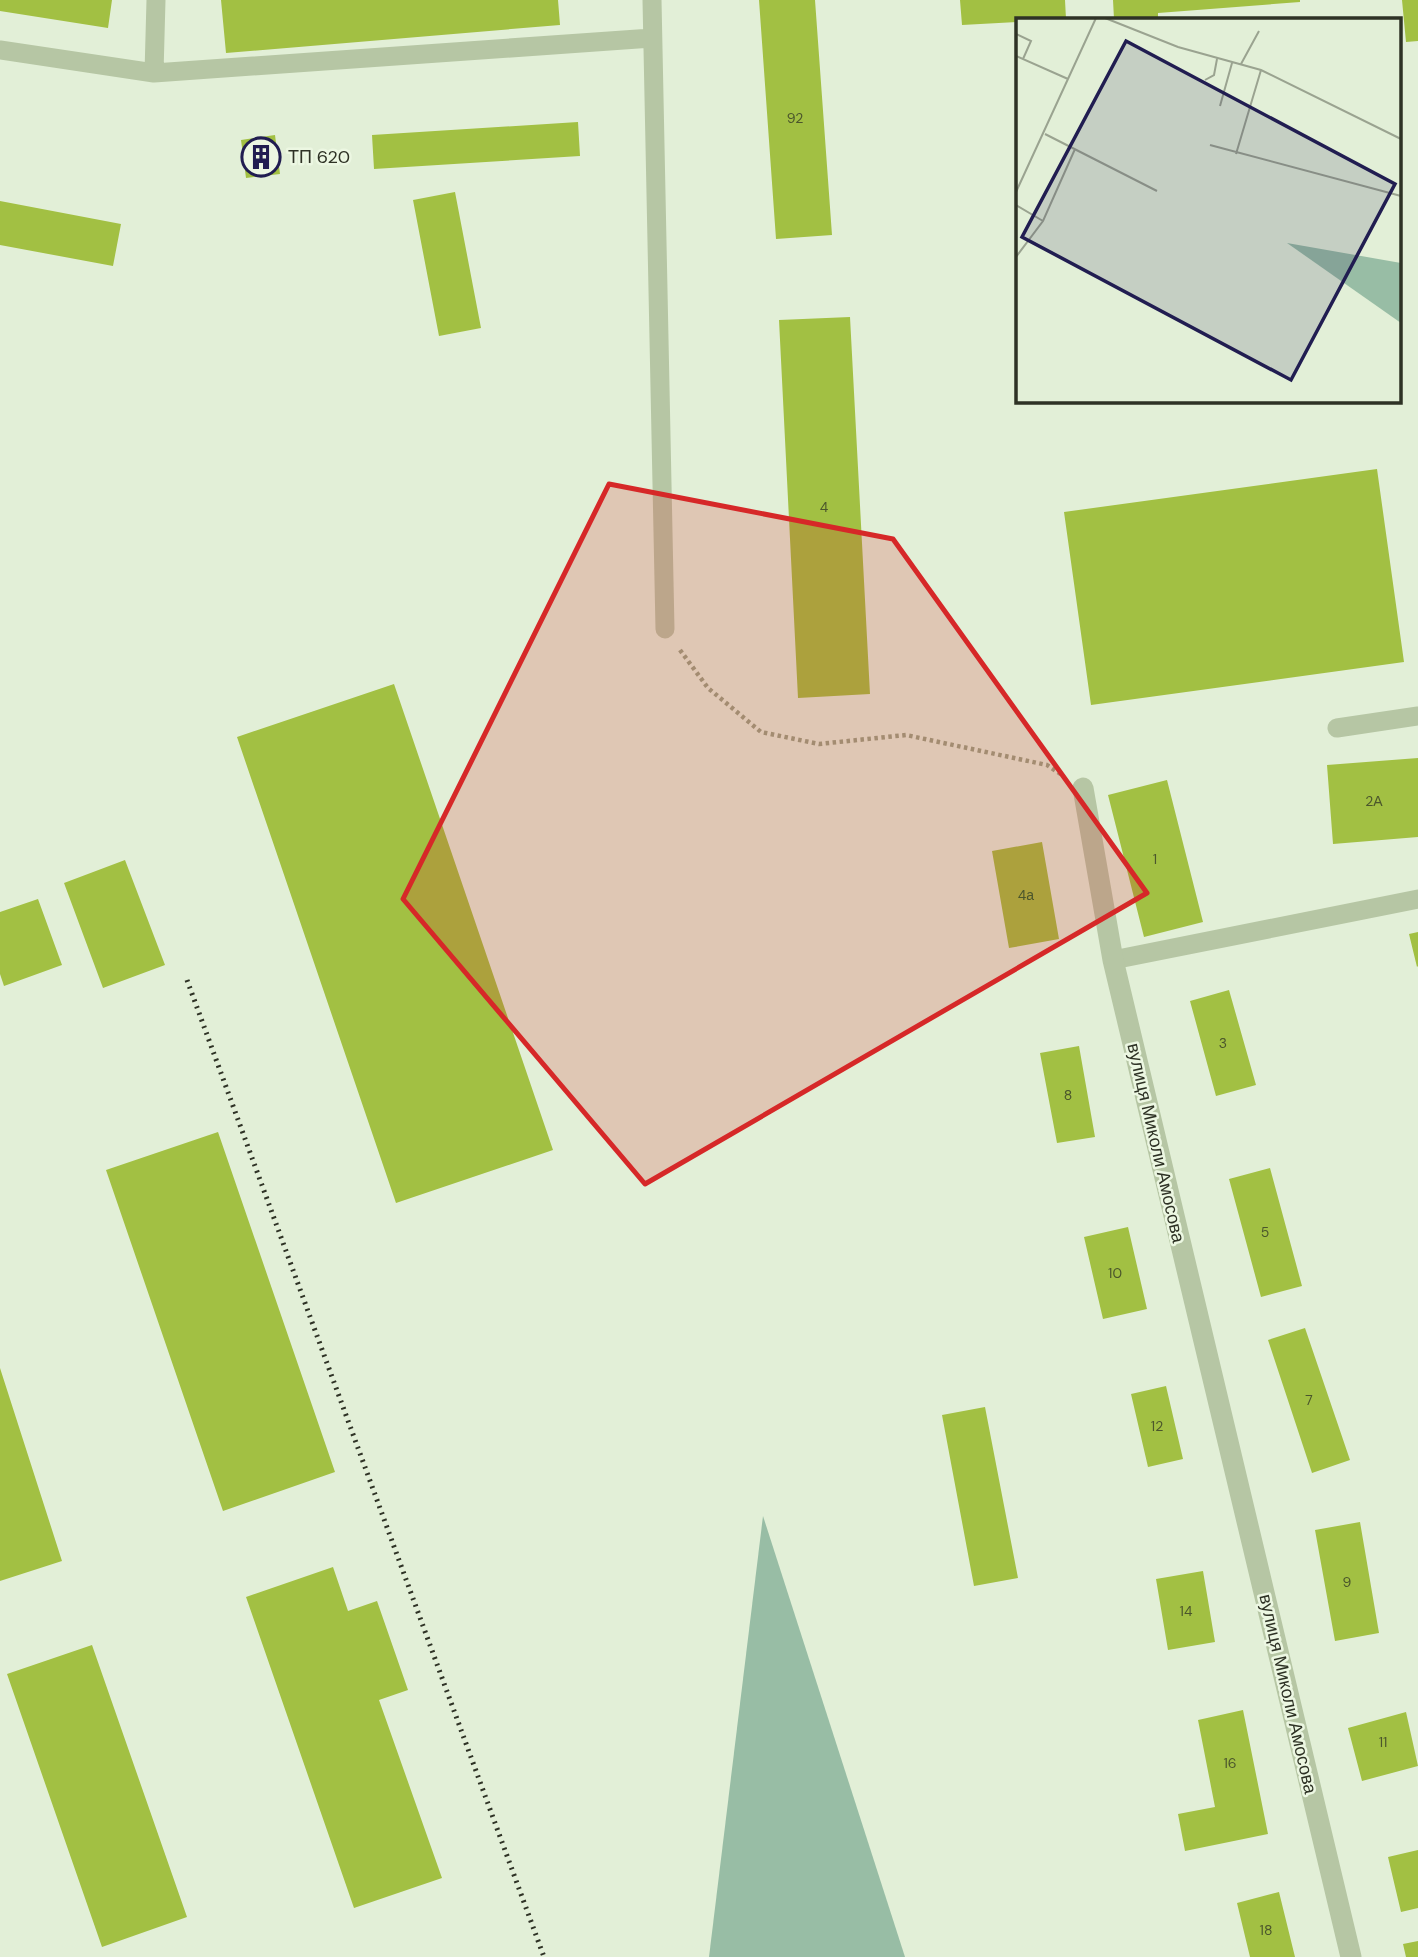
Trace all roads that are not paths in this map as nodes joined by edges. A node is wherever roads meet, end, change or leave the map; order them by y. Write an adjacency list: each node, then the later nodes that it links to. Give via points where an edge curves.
1 (156, 0): 5 (lane)
2 (652, 0): 3 (lane)
3 (652, 38): 5 (lane); 6 (lane)
4 (0, 50): 5 (lane)
5 (154, 73)
6 (665, 629)
7 (1418, 716): 8 (lane)
8 (1338, 729)
9 (1083, 788): 11 (street, вулиця Миколи Амосова)
10 (1418, 899): 11 (lane)
11 (1113, 960): 12 (street, вулиця Миколи Амосова)
12 (1351, 1957)

